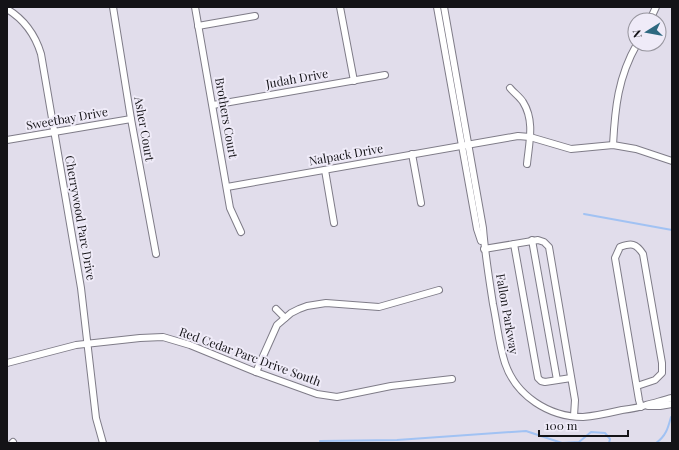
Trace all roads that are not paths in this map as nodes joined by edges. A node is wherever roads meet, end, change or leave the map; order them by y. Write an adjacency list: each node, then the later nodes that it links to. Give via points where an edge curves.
1 (112, 7): 14 (street, Asher Court)
2 (195, 7): 8 (street, Brothers Court)
3 (340, 7): 11 (street)
4 (437, 7): 18 (street, Fallon Parkway)
5 (444, 7): 18 (street, Fallon Parkway)
6 (7, 9): 15 (street, Cherrywood Parc Drive, via 26,24 38,46)
7 (255, 16): 8 (street)
8 (198, 26): 13 (street, Brothers Court)
9 (632, 52): 19 (street, via 621,80 615,108)
10 (385, 75): 11 (street, Judah Drive)
11 (354, 81): 13 (street, Judah Drive)
12 (510, 88): 16 (street, via 523,101 528,113)
13 (213, 105): 24 (street, Brothers Court)
14 (131, 119): 15 (street, Sweetbay Drive); 31 (street, Asher Court)
15 (54, 132): 17 (street, Sweetbay Drive); 35 (street, Cherrywood Parc Drive, via 81,288)
16 (530, 137): 18 (street, Nalpack Drive, via 518,136); 19 (street, Nalpack Drive, via 571,149); 22 (street)
17 (7, 140)
18 (465, 145): 20 (street, Nalpack Drive); 30 (street, Fallon Parkway, via 477,230)
19 (613, 145): 21 (street, Nalpack Drive, via 636,149)
20 (412, 154): 23 (street, Nalpack Drive); 25 (street)
21 (672, 161)
22 (527, 164)
23 (325, 170): 24 (street, Nalpack Drive); 26 (street)
24 (227, 187): 27 (street, Brothers Court, via 230,208)
25 (421, 204)
26 (334, 223)
27 (241, 232)
28 (532, 240): 29 (street); 38 (street, via 544,242 548,247); 40 (street)
29 (514, 244): 30 (street); 40 (street, via 538,378 545,382)
30 (484, 249): 45 (street, Fallon Parkway, via 502,351 512,377 523,392 546,409)
31 (156, 254)
32 (439, 290): 34 (street, via 379,307 326,303 307,306)
33 (276, 309): 34 (street)
34 (285, 318): 37 (street, via 277,325)
35 (88, 345): 36 (street, Red Cedar Parc Drive South, via 76,345); 37 (street, Red Cedar Parc Drive South, via 163,337 190,345); 46 (street, Cherrywood Parc Drive, via 96,418)
36 (7, 363)
37 (256, 372): 39 (street, Red Cedar Parc Drive South, via 317,394 337,397 391,386)
38 (571, 378): 40 (street); 45 (street, via 575,400)
39 (452, 379)
40 (557, 380)
41 (637, 386): 41 (street, via 615,258 620,247 633,244 642,254 662,363 662,373 655,380); 44 (street)
42 (672, 398): 44 (street, Fallon Parkway)
43 (672, 404): 44 (street, Fallon Parkway)
44 (643, 406): 45 (street, Fallon Parkway, via 591,416)
45 (574, 416)
46 (104, 443)

